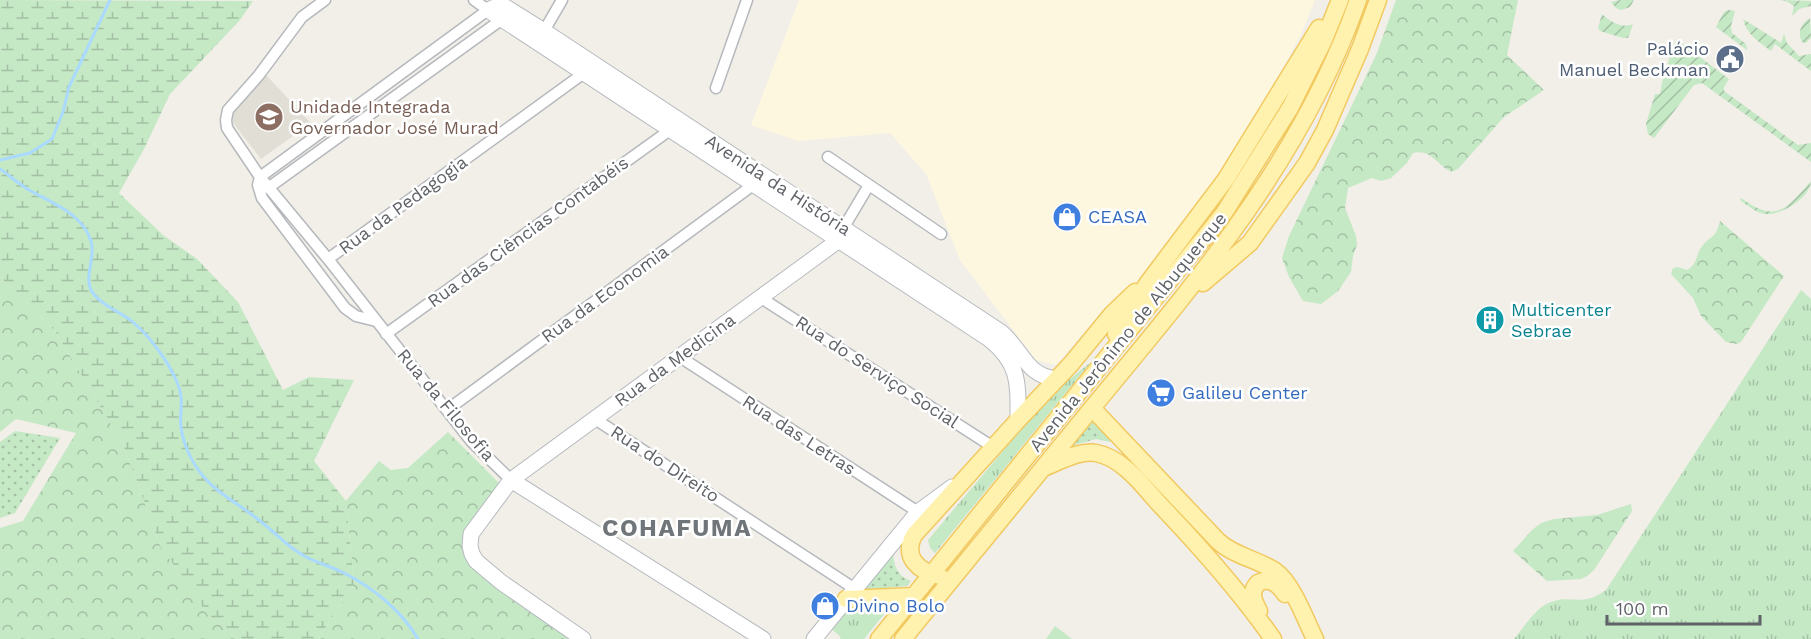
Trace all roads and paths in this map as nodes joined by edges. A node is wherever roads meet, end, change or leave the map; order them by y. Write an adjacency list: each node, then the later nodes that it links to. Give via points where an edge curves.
1 (325, 0): 15 (street, Rua da Filosofia, via 302,17 228,110 229,134)
2 (474, 0): 8 (street)
3 (562, 0): 10 (street)
4 (747, 0): 12 (street)
5 (1338, 0): 22 (main road, Avenida Jerônimo de Albuquerque, via 1226,179); 31 (main road, Avenida Jerônimo de Albuquerque, via 1323,42 1290,108 1234,199)
6 (1358, 0): 24 (main road, Avenida Jerônimo de Albuquerque, via 1320,88 1285,153 1233,232)
7 (1378, 0): 24 (main road, via 1360,49 1307,163 1250,243)
8 (488, 10): 9 (street, Avenida da História); 10 (street, Avenida da História, via 504,6); 15 (street)
9 (501, 20): 11 (street, Avenida da História); 18 (street)
10 (544, 31): 11 (street, Avenida da História)
11 (588, 68): 13 (street, Avenida da História); 16 (street, Avenida da História); 21 (street, Rua da Pedagogia)
12 (716, 88)
13 (670, 130): 16 (street, Avenida da História); 26 (street, Rua das Ciências Contabéis)
14 (828, 157): 17 (street)
15 (260, 177): 18 (street, Rua da Filosofia); 25 (street, via 262,198 345,308 356,316)
16 (758, 180): 19 (street, Avenida da História); 33 (street, Rua da Economia)
17 (869, 185): 19 (street); 20 (street)
18 (268, 188): 21 (street, Rua da Filosofia)
19 (842, 234): 23 (street, Rua da Medicina); 28 (street, Avenida da História, via 1001,332); 29 (street, Avenida da História, via 989,339 1009,359)
20 (941, 234)
21 (328, 259): 25 (street, Rua da Filosofia)
22 (1147, 284): 30 (main road, via 1112,314); 31 (main road)
23 (761, 298): 27 (street, Rua da Medicina); 36 (street, Rua do Serviço Social)
24 (1179, 303): 32 (main road, Avenida Jerônimo de Albuquerque)
25 (376, 321): 26 (street, Rua da Filosofia)
26 (386, 334): 33 (street, Rua da Filosofia)
27 (680, 357): 34 (street, Rua da Medicina); 40 (street, Rua das Letras)
28 (1030, 368): 29 (street); 30 (street, via 1043,377)
29 (1017, 376): 35 (street)
30 (1057, 379): 35 (main road)
31 (1089, 382): 41 (main road, Avenida Jerônimo de Albuquerque)
32 (1092, 408): 37 (main road, Avenida Jerônimo de Albuquerque); 52 (main road, via 1223,546 1270,568 1282,578)
33 (447, 410): 39 (street, Rua da Filosofia, via 471,441)
34 (595, 419): 39 (street, Rua da Medicina); 43 (street, Rua do Direito)
35 (1018, 420): 36 (main road)
36 (993, 447): 38 (main road)
37 (1042, 468): 42 (main road, Avenida Jerônimo de Albuquerque); 50 (main road, via 1092,452 1118,463 1210,558)
38 (971, 472): 40 (street); 41 (main road, via 912,540 913,561)
39 (511, 480): 45 (street, Rua da Medicina, via 471,534 472,554 501,582); 46 (street, Rua da Filosofia)
40 (918, 512): 43 (street)
41 (932, 574): 42 (main road); 44 (main road, Avenida Jerônimo de Albuquerque)
42 (953, 578): 49 (main road, Avenida Jerônimo de Albuquerque)
43 (851, 594): 44 (main road); 47 (street)
44 (914, 596): 48 (main road, Avenida Jerônimo de Albuquerque)
45 (583, 639)
46 (763, 639)
47 (814, 639)
48 (879, 639)
49 (903, 639)
50 (1274, 639): 51 (main road, via 1253,599 1254,587 1263,581 1281,588)
51 (1310, 639)
52 (1315, 639)

